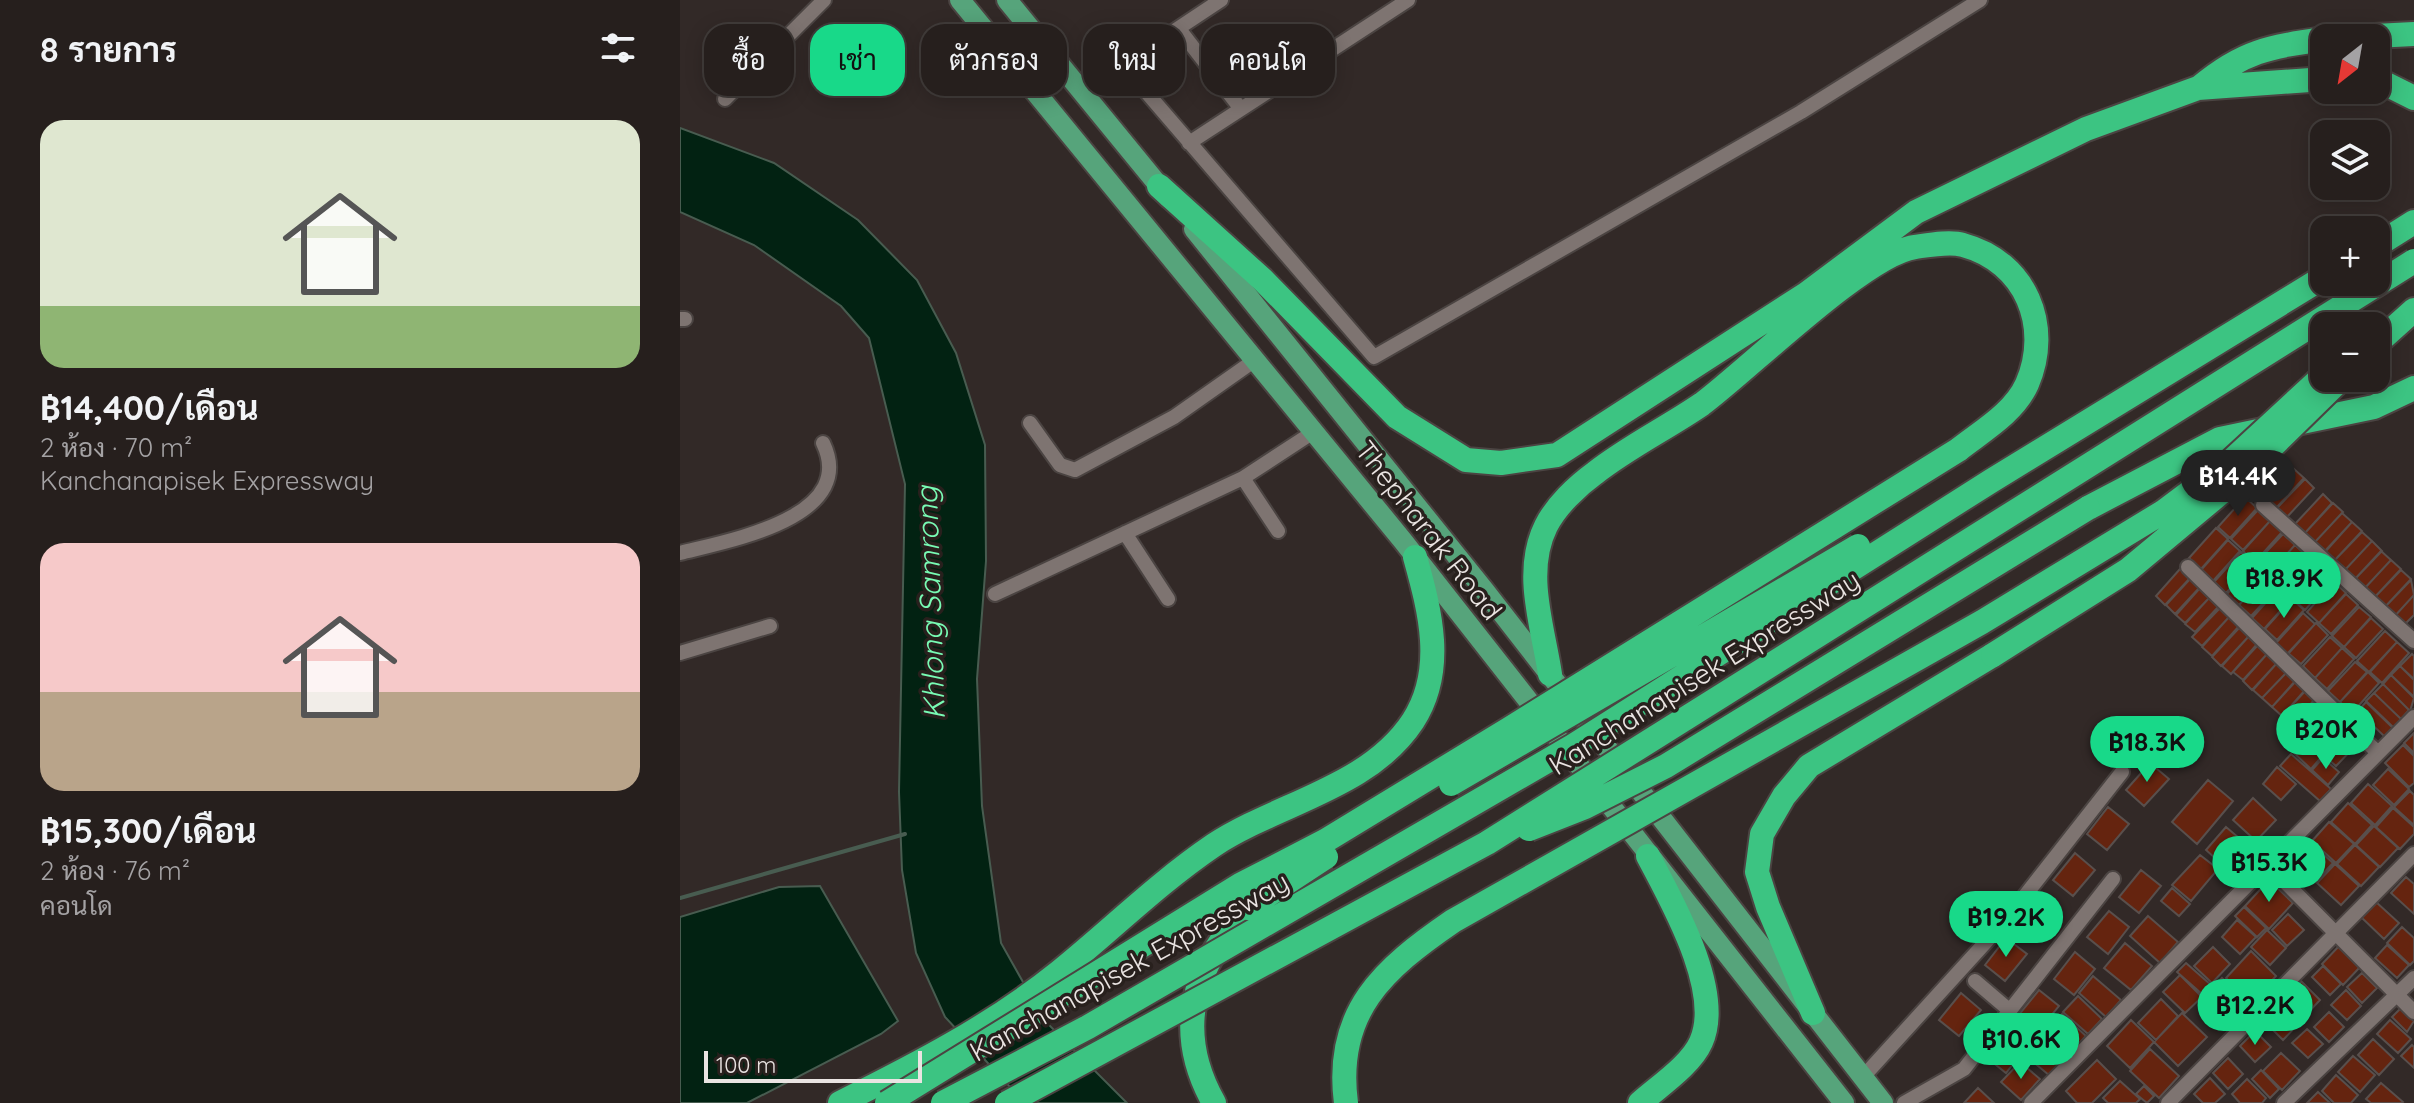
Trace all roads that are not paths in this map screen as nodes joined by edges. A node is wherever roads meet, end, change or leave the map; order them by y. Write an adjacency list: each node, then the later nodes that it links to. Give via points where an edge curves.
1 (824, 0): 19 (street)
2 (960, 0): 31 (main road, Thepharak Road)
3 (1007, 0): 15 (main road, Thepharak Road)
4 (1221, 0): 7 (street)
5 (1408, 0): 20 (street)
6 (1980, 0): 21 (street, via 1801,112 1374,357)
7 (1185, 25)
8 (2414, 34): 9 (highway)
9 (2390, 35)
10 (1185, 37): 20 (street)
11 (2310, 42): 14 (highway, via 2231,61)
12 (2310, 80): 14 (highway)
13 (2390, 86): 18 (highway)
14 (2198, 88): 22 (highway, via 2086,129 1916,212 1806,294 1577,443 1557,455 1501,463 1466,460 1397,417 1262,279)
15 (1083, 93)
16 (1085, 96): 22 (main road, Thepharak Road)
17 (1149, 96): 21 (street)
18 (2414, 98)
19 (725, 99)
20 (1241, 109): 21 (street)
21 (1189, 143)
22 (1159, 186): 51 (main road, Thepharak Road)
23 (2414, 222): 24 (highway)
24 (2390, 237)
25 (2414, 261): 55 (highway, Kanchanapisek Expressway, bridge)
26 (2310, 286): 39 (highway, Kanchanapisek Expressway, bridge)
27 (2414, 296): 29 (highway)
28 (2414, 310): 30 (highway)
29 (2390, 314)
30 (2390, 331)
31 (1255, 360): 35 (street, via 1174,417 1075,470 1060,465); 36 (main road, Thepharak Road)
32 (2310, 388): 73 (highway, bridge, via 2231,461 2163,512 1982,622 1419,944 1363,1001 1354,1020 1341,1070)
33 (2414, 388): 55 (highway, bridge, via 2374,407 2220,439 2088,508 1666,766 1585,807)
34 (2328, 392): 66 (highway, bridge, via 2248,470 2128,570 1809,766 1784,796 1762,834 1757,872)
35 (1030, 423)
36 (1315, 431): 38 (street); 44 (main road, Thepharak Road)
37 (823, 443): 43 (street, via 830,473 810,502 765,532)
38 (1243, 478): 41 (street); 42 (street)
39 (1991, 481): 70 (highway, Kanchanapisek Expressway, bridge, via 1560,753 1088,1027); 72 (highway, bridge, via 1855,548 1305,869 1248,908 1229,928 1201,976 1190,1020 1201,1078)
40 (2263, 505): 49 (street)
41 (1278, 531)
42 (1125, 533): 46 (street); 47 (street)
43 (680, 553)
44 (1415, 557): 57 (main road, Thepharak Road); 68 (highway, via 1432,624 1433,659 1426,695 1396,744 1378,760 1218,843 1179,869 1019,1002 931,1058)
45 (2188, 567): 53 (street)
46 (995, 594)
47 (1168, 599)
48 (770, 626): 50 (street)
49 (2414, 641)
50 (680, 653)
51 (1550, 674): 66 (main road, Thepharak Road); 69 (highway, bridge, via 1535,558 1546,525 1594,473 1701,404 1894,252 1961,244 1995,259 2016,277 2031,299 2037,350 2026,385 2010,409 1958,450 1497,737 1325,841 1212,901)
52 (2414, 717): 53 (street)
53 (2377, 752): 58 (street)
54 (2122, 772): 67 (street, via 2005,921)
55 (1487, 843): 71 (highway, Kanchanapisek Expressway, bridge)
56 (2414, 854): 60 (street)
57 (1648, 856): 74 (highway, via 1695,952 1704,1019 1701,1041); 75 (main road, Thepharak Road)
58 (2267, 864): 60 (street); 78 (street)
59 (2113, 879): 64 (street)
60 (2336, 933): 63 (street); 79 (street)
61 (2414, 978): 63 (street)
62 (1975, 981): 64 (street)
63 (2397, 995): 65 (street); 80 (street)
64 (2009, 1010): 77 (street, via 1964,1069)
65 (2414, 1012)
66 (1813, 1013): 67 (main road, Thepharak Road)
67 (1863, 1077): 76 (main road, Thepharak Road)
68 (840, 1103)
69 (887, 1103)
70 (943, 1103)
71 (1007, 1103)
72 (1214, 1103)
73 (1346, 1103)
74 (1640, 1103)
75 (1844, 1103)
76 (1883, 1103)
77 (1904, 1103)
78 (2031, 1103)
79 (2168, 1103)
80 (2284, 1103)

